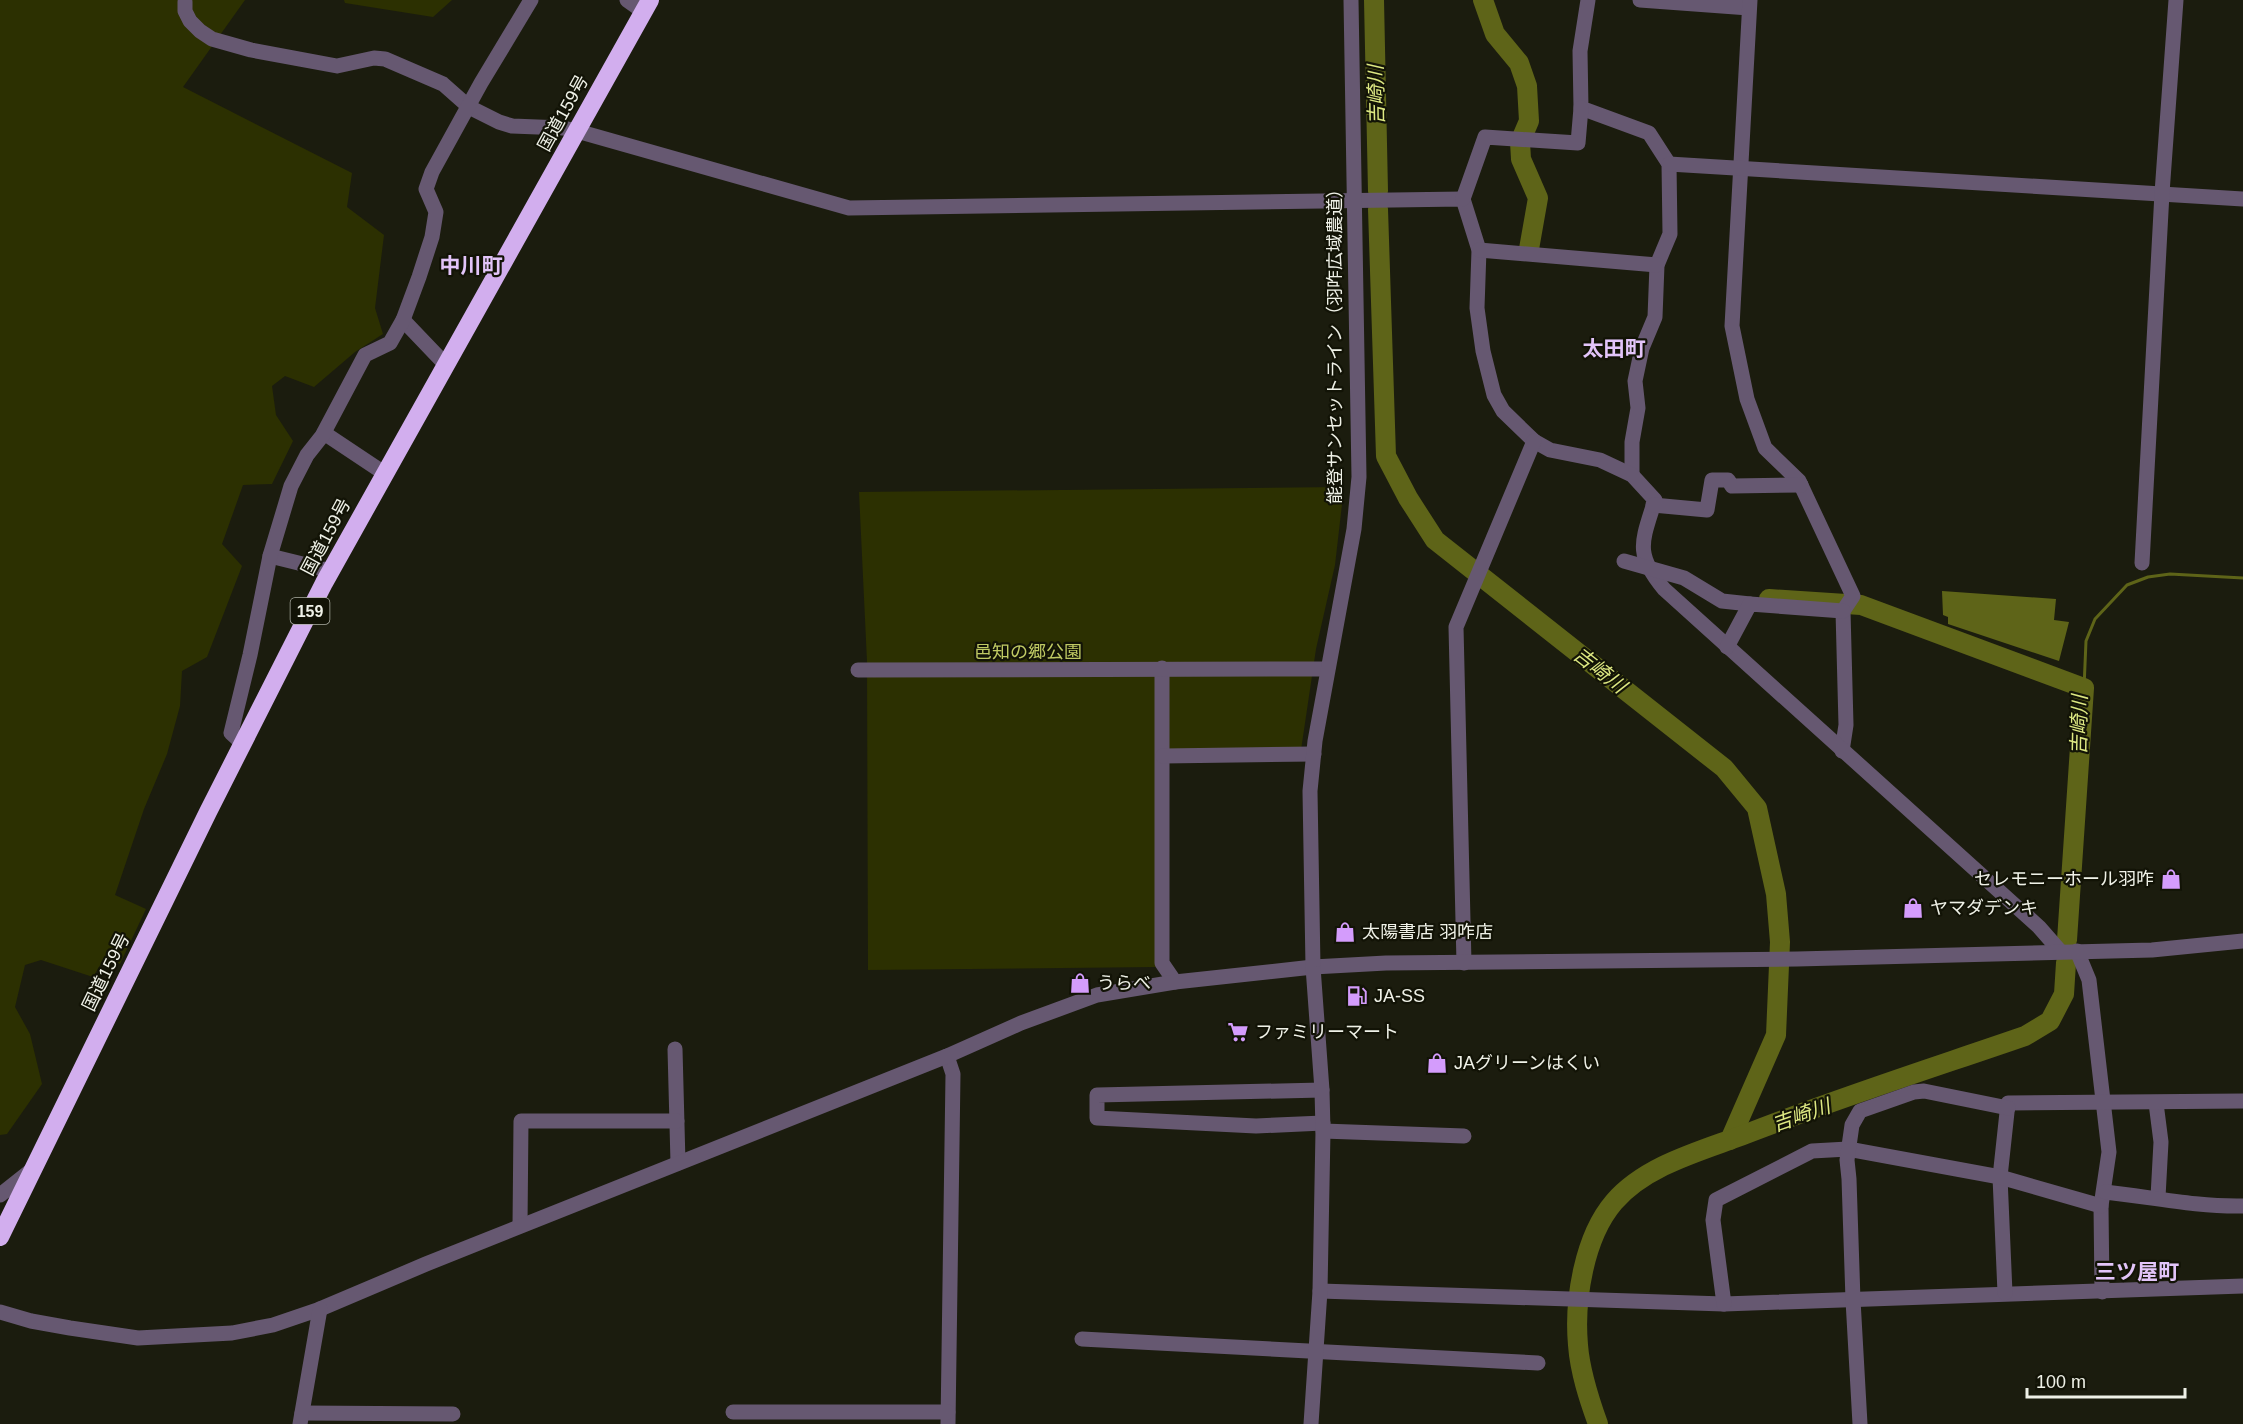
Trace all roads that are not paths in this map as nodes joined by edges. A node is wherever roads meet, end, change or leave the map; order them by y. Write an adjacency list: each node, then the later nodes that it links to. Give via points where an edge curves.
1 (531, 0): 10 (street)
2 (627, 0): 9 (street)
3 (1351, 0): 18 (street, 能登サンセットライン（羽咋広域農道）)
4 (1588, 0): 11 (street, via 1580,51)
5 (1640, 0): 8 (street)
6 (2176, 0): 15 (street)
7 (185, 2): 10 (street, via 190,21 212,39 337,66 385,59 447,86)
8 (1750, 4): 14 (street)
9 (647, 6): 12 (highway, 国道159号 / 159)
10 (469, 107): 12 (street, via 512,126); 21 (street, via 426,189 436,212 432,237)
11 (1581, 108): 13 (street, via 1650,133); 16 (street, via 1578,143 1485,137)
12 (577, 131): 18 (street, via 849,208); 22 (highway, 国道159号 / 159)
13 (1669, 164): 14 (street); 20 (street, via 1670,234)
14 (1741, 168): 15 (street); 27 (street, via 1732,326 1747,399 1765,448)
15 (2162, 193): 17 (street); 31 (street)
16 (1463, 199): 18 (street); 19 (street)
17 (2243, 199)
18 (1354, 200): 38 (street, 能登サンセットライン（羽咋広域農道）, via 1359,477 1352,540)
19 (1479, 250): 20 (street); 24 (street, via 1477,308 1494,395 1503,411)
20 (1657, 265): 26 (street, via 1655,317 1642,348 1635,381 1638,408)
21 (403, 320): 22 (street); 23 (street, via 390,343 365,355)
22 (446, 365): 25 (highway, 国道159号 / 159)
23 (324, 433): 25 (street); 29 (street, via 291,486)
24 (1534, 441): 26 (street, via 1550,450 1600,460); 47 (street, via 1456,627)
25 (384, 473): 33 (highway, 国道159号 / 159)
26 (1632, 475): 28 (street, via 1655,500)
27 (1801, 485): 28 (street, via 1732,486 1728,480 1712,480 1707,510); 35 (street, via 1853,596)
28 (1653, 505): 32 (street, via 1642,550)
29 (270, 556): 33 (street); 40 (street, via 231,733)
30 (1624, 561): 32 (street)
31 (2142, 563)
32 (1650, 567): 34 (street, via 1684,578 1722,601); 36 (street, via 1664,589)
33 (330, 571): 40 (highway, 国道159号 / 159)
34 (1750, 604): 35 (street); 36 (street)
35 (1846, 606): 41 (street, via 1846,725)
36 (1727, 646): 41 (street)
37 (1162, 668): 38 (street); 39 (street); 43 (street)
38 (1327, 669): 42 (street, 能登サンセットライン（羽咋広域農道）)
39 (858, 670)
40 (242, 743): 62 (highway, 国道159号 / 159)
41 (1842, 751): 45 (street, via 2039,927)
42 (1314, 754): 43 (street); 48 (street, 能登サンセットライン（羽咋広域農道）, via 1310,791)
43 (1163, 756): 49 (street, via 1162,963)
44 (2243, 941): 46 (street, via 2152,950)
45 (2060, 951): 46 (street); 47 (street, via 1766,960)
46 (2077, 951): 54 (street, via 2089,980)
47 (1464, 963): 48 (street)
48 (1313, 967): 49 (street); 52 (street, 能登サンセットライン（羽咋広域農道）)
49 (1174, 982): 51 (street, via 1097,995)
50 (675, 1049): 57 (street)
51 (947, 1056): 61 (street); 84 (street, via 953,1074)
52 (1322, 1090): 58 (street, 能登サンセットライン（羽咋広域農道）); 58 (street, via 1097,1095 1097,1118)
53 (2243, 1101): 55 (street)
54 (2103, 1102): 55 (street); 56 (street, via 2008,1103); 66 (street, via 2109,1152)
55 (2156, 1103): 65 (street, via 2161,1142)
56 (2008, 1108): 60 (street, via 1914,1092 1860,1111 1852,1125); 63 (street)
57 (677, 1122): 61 (street); 68 (street, via 521,1121)
58 (1323, 1127): 59 (street); 71 (street, 能登サンセットライン（羽咋広域農道）)
59 (1464, 1136)
60 (1848, 1149): 63 (street); 74 (street); 75 (street, via 1812,1151 1716,1200 1713,1220)
61 (678, 1163): 68 (street)
62 (33, 1169): 64 (street); 69 (highway, 国道159号 / 159)
63 (2000, 1177): 66 (street); 73 (street)
64 (0, 1195)
65 (2158, 1197): 66 (street); 67 (street, via 2194,1204)
66 (2103, 1199): 72 (street)
67 (2243, 1206)
68 (520, 1227): 76 (street)
69 (0, 1237)
70 (2243, 1286): 72 (street)
71 (1320, 1291): 75 (street); 79 (street, 能登サンセットライン（羽咋広域農道）)
72 (2102, 1292): 73 (street)
73 (2005, 1293): 74 (street)
74 (1852, 1300): 75 (street); 87 (street)
75 (1724, 1304)
76 (320, 1309): 77 (street, via 273,1325 232,1333 138,1338); 83 (street)
77 (0, 1312)
78 (1082, 1340): 79 (street)
79 (1315, 1352): 80 (street); 86 (street, 能登サンセットライン（羽咋広域農道）)
80 (1538, 1363)
81 (733, 1412): 84 (street)
82 (453, 1414): 85 (street)
83 (301, 1418): 85 (street)
84 (948, 1418)
85 (343, 1419)
86 (1311, 1424)
87 (1860, 1424)

